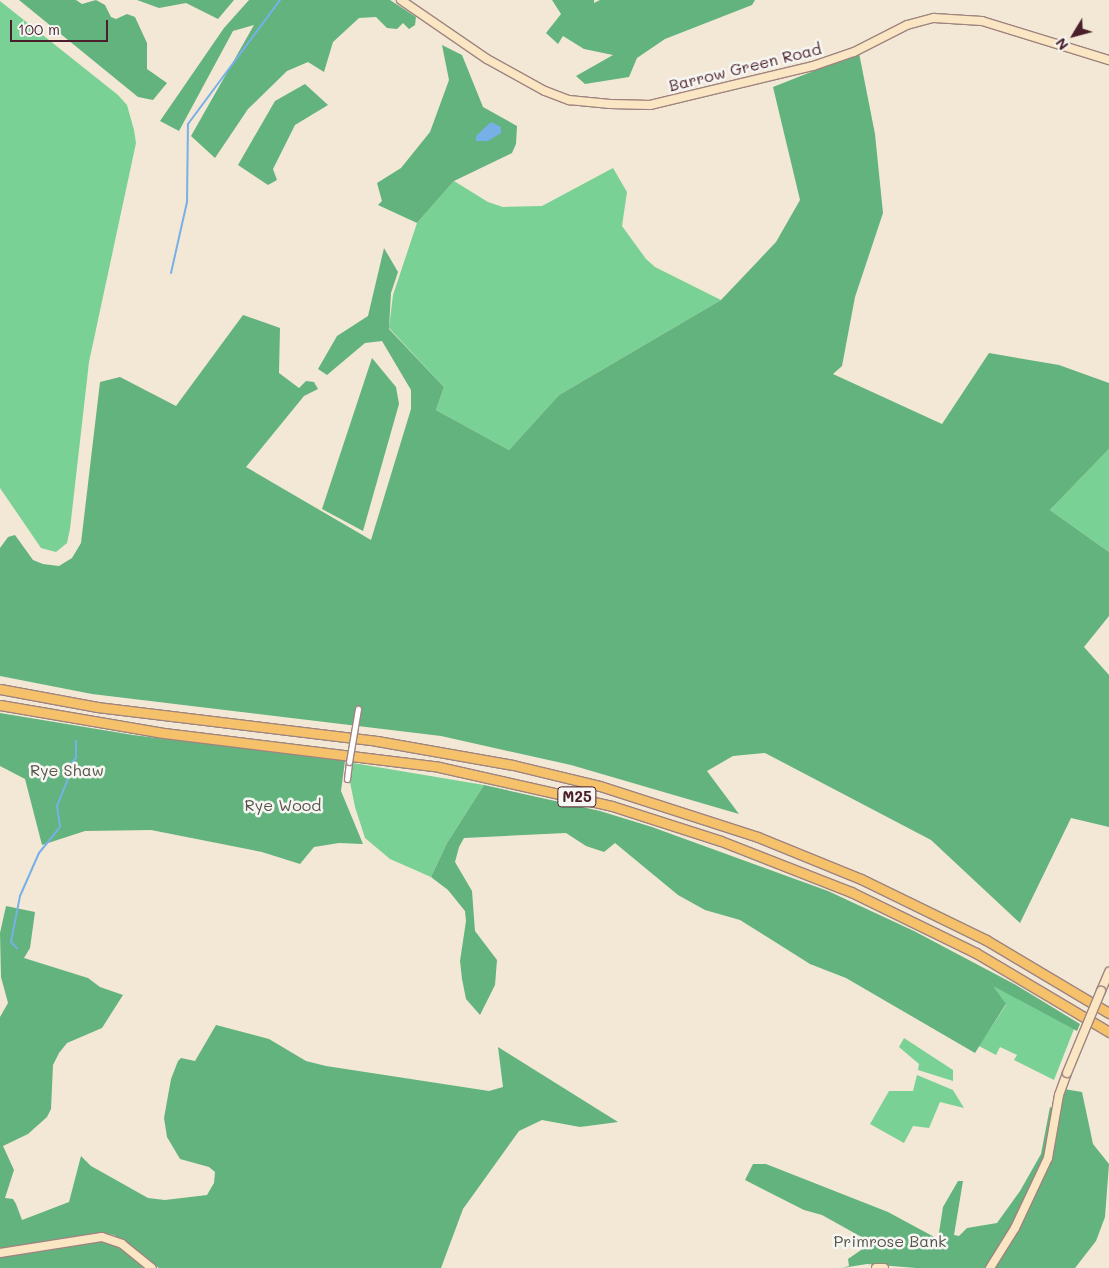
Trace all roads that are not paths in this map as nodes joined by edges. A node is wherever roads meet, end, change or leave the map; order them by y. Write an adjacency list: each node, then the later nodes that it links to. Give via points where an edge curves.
1 (401, 0): 2 (street, Barrow Green Road, via 487,58 545,91 569,100 610,104 650,105 813,66 854,52 907,25 934,18 982,22)
2 (1109, 60)
3 (0, 690): 8 (highway, M25, via 97,707 411,746 600,786 758,837 861,879 986,940)
4 (0, 705): 9 (highway, M25, via 128,728 439,767 612,806 721,840 859,895 976,953)
5 (358, 709): 6 (street, bridge)
6 (347, 779)
7 (1109, 972): 14 (street, bridge, via 1059,1095 1048,1158 1015,1228)
8 (1109, 1014)
9 (1109, 1032)
10 (0, 1253): 11 (street, via 102,1237 122,1244)
11 (152, 1268)
12 (876, 1268): 13 (street)
13 (884, 1268)
14 (990, 1268)

